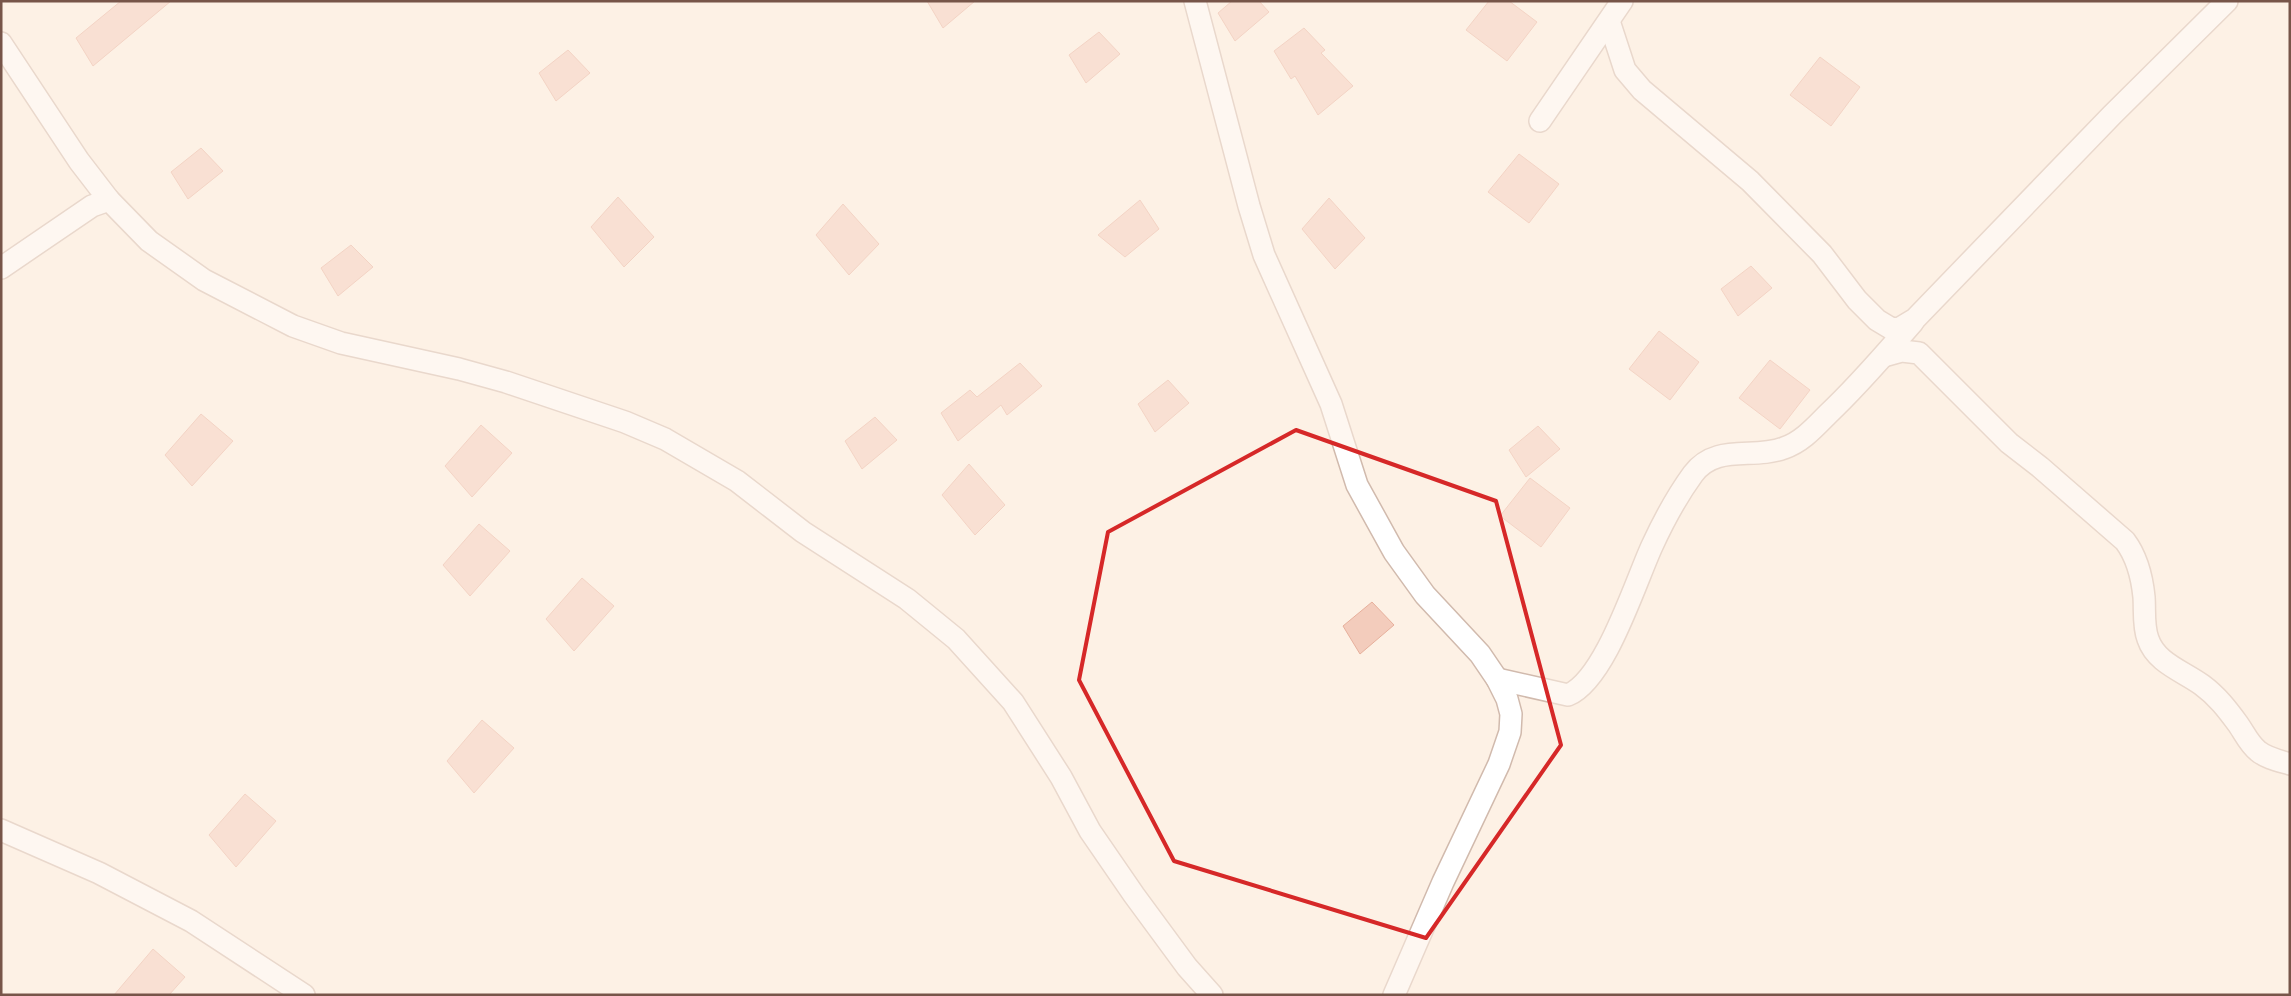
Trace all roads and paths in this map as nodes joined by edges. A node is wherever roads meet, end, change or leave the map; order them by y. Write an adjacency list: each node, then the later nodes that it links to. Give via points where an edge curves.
1 (1195, 1): 11 (street, via 1264,255 1331,404 1357,485 1399,559 1425,595 1480,654)
2 (1622, 1): 4 (street)
3 (2227, 1): 9 (street)
4 (1609, 21): 6 (street); 9 (street, via 1626,70 1642,90 1750,181 1822,254 1857,300 1877,320 1892,329)
5 (1, 43): 7 (street, via 79,161)
6 (1540, 122)
7 (109, 200): 8 (street, via 92,206); 15 (street, via 149,241 204,280 293,326 341,343 459,368 506,382 665,439 737,481 803,532 907,599 956,639 1013,702 1061,777 1090,831 1187,967)
8 (1, 268)
9 (1915, 319): 10 (street)
10 (1884, 356): 11 (street, via 1802,440 1769,453 1730,453 1703,464 1693,474 1653,545 1602,660 1578,691 1568,695); 12 (street, via 1902,351 1919,353 2008,443 2124,541 2133,551 2139,567 2146,630 2153,650 2222,703 2249,743 2260,753)
11 (1497, 679): 16 (street, via 1511,714 1510,732 1499,764)
12 (2290, 764)
13 (1, 830): 14 (street, via 99,873 192,921)
14 (304, 995)
15 (1212, 995)
16 (1394, 995)

